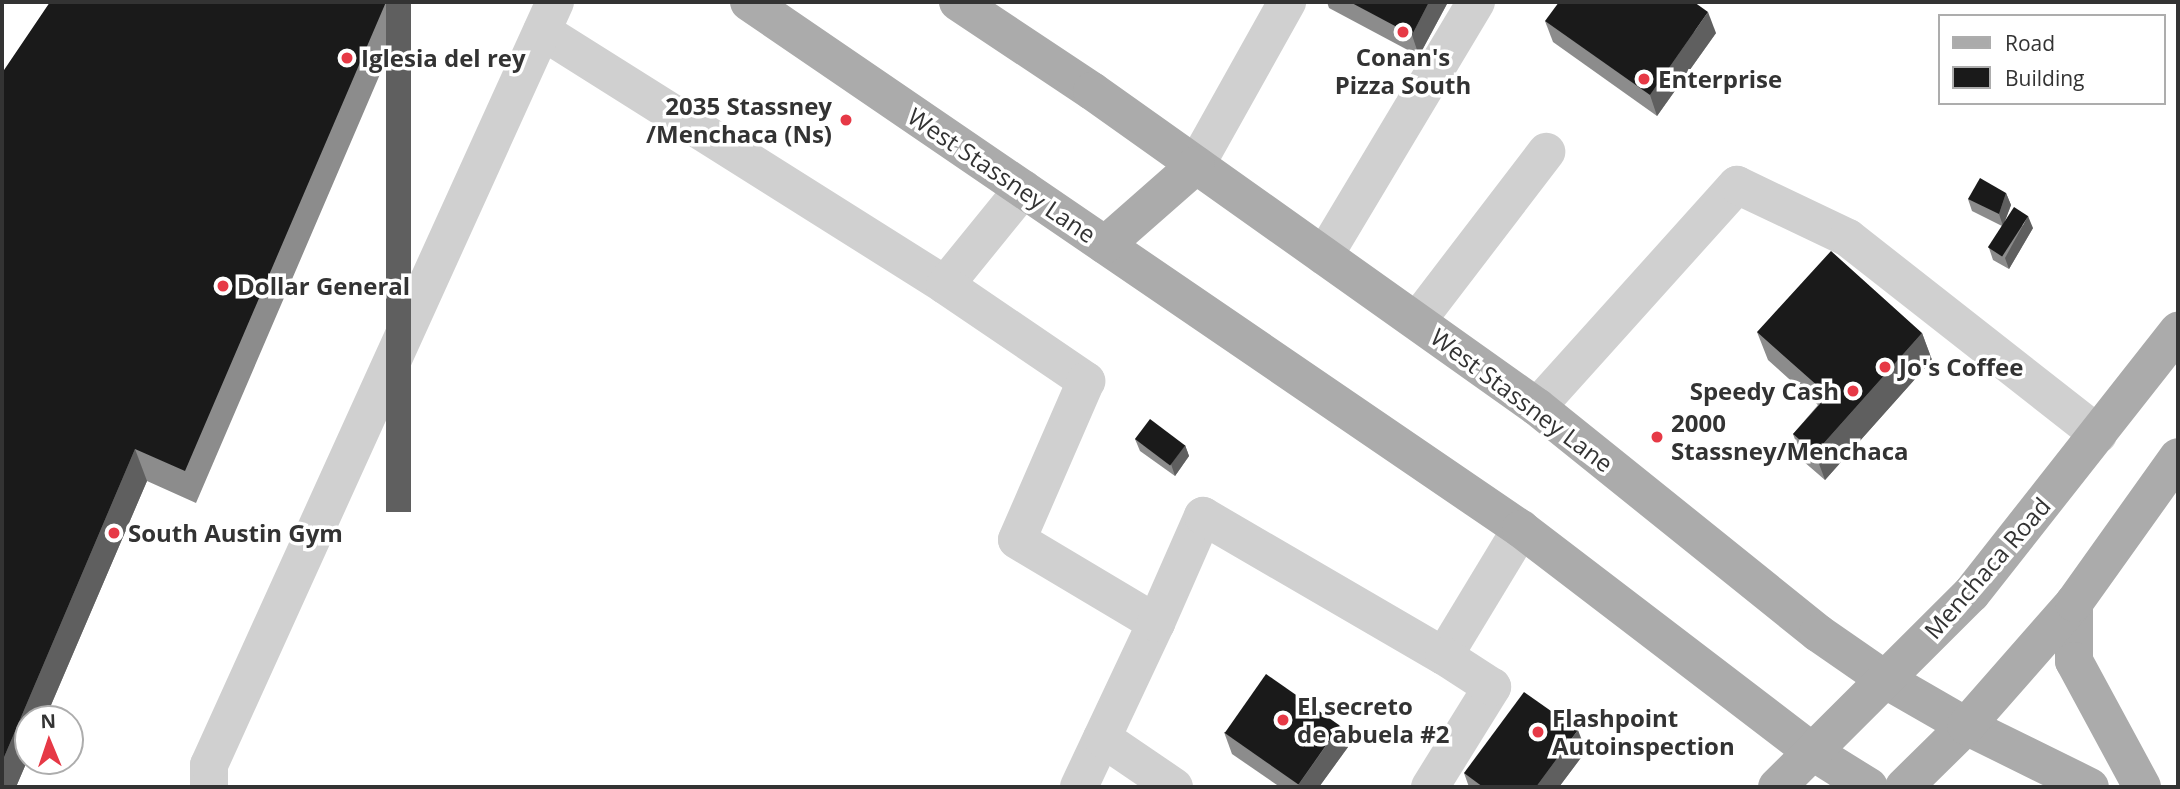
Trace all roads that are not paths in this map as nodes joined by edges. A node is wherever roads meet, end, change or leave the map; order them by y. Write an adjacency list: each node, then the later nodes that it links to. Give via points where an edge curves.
1 (749, 2): 8 (main road, West Stassney Lane)
2 (958, 2): 7 (main road, West Stassney Lane)
3 (1287, 2): 7 (lane)
4 (1476, 2): 10 (lane)
5 (548, 16): 11 (lane); 25 (lane, via 209,765)
6 (1546, 152): 12 (lane)
7 (1196, 165): 9 (main road); 10 (main road, West Stassney Lane)
8 (1023, 190): 9 (main road, West Stassney Lane); 11 (lane)
9 (1105, 245): 17 (main road, West Stassney Lane)
10 (1324, 256): 12 (main road, West Stassney Lane)
11 (945, 285): 19 (lane, via 1086,381 1017,540)
12 (1417, 321): 14 (main road, West Stassney Lane)
13 (2178, 331): 15 (main road, Menchaca Road)
14 (1537, 407): 15 (lane, via 1737,186 1849,238); 21 (main road, West Stassney Lane, via 1810,627)
15 (2098, 434): 21 (main road, Menchaca Road, via 1970,594)
16 (2178, 457): 18 (main road)
17 (1521, 529): 20 (lane); 24 (main road, West Stassney Lane)
18 (2074, 603): 22 (main road); 33 (main road, via 2074,661)
19 (1156, 623): 20 (lane, via 1203,516); 23 (lane)
20 (1444, 656): 28 (lane, via 1492,687)
21 (1886, 680): 22 (main road, West Stassney Lane); 24 (main road, Menchaca Road)
22 (1966, 726): 31 (main road); 32 (main road, West Stassney Lane)
23 (1102, 738): 26 (lane); 27 (lane)
24 (1813, 752): 29 (main road, Menchaca Road); 30 (main road, West Stassney Lane)
25 (209, 787)
26 (1079, 787)
27 (1174, 787)
28 (1430, 787)
29 (1777, 787)
30 (1870, 787)
31 (1904, 787)
32 (2090, 787)
33 (2142, 787)

